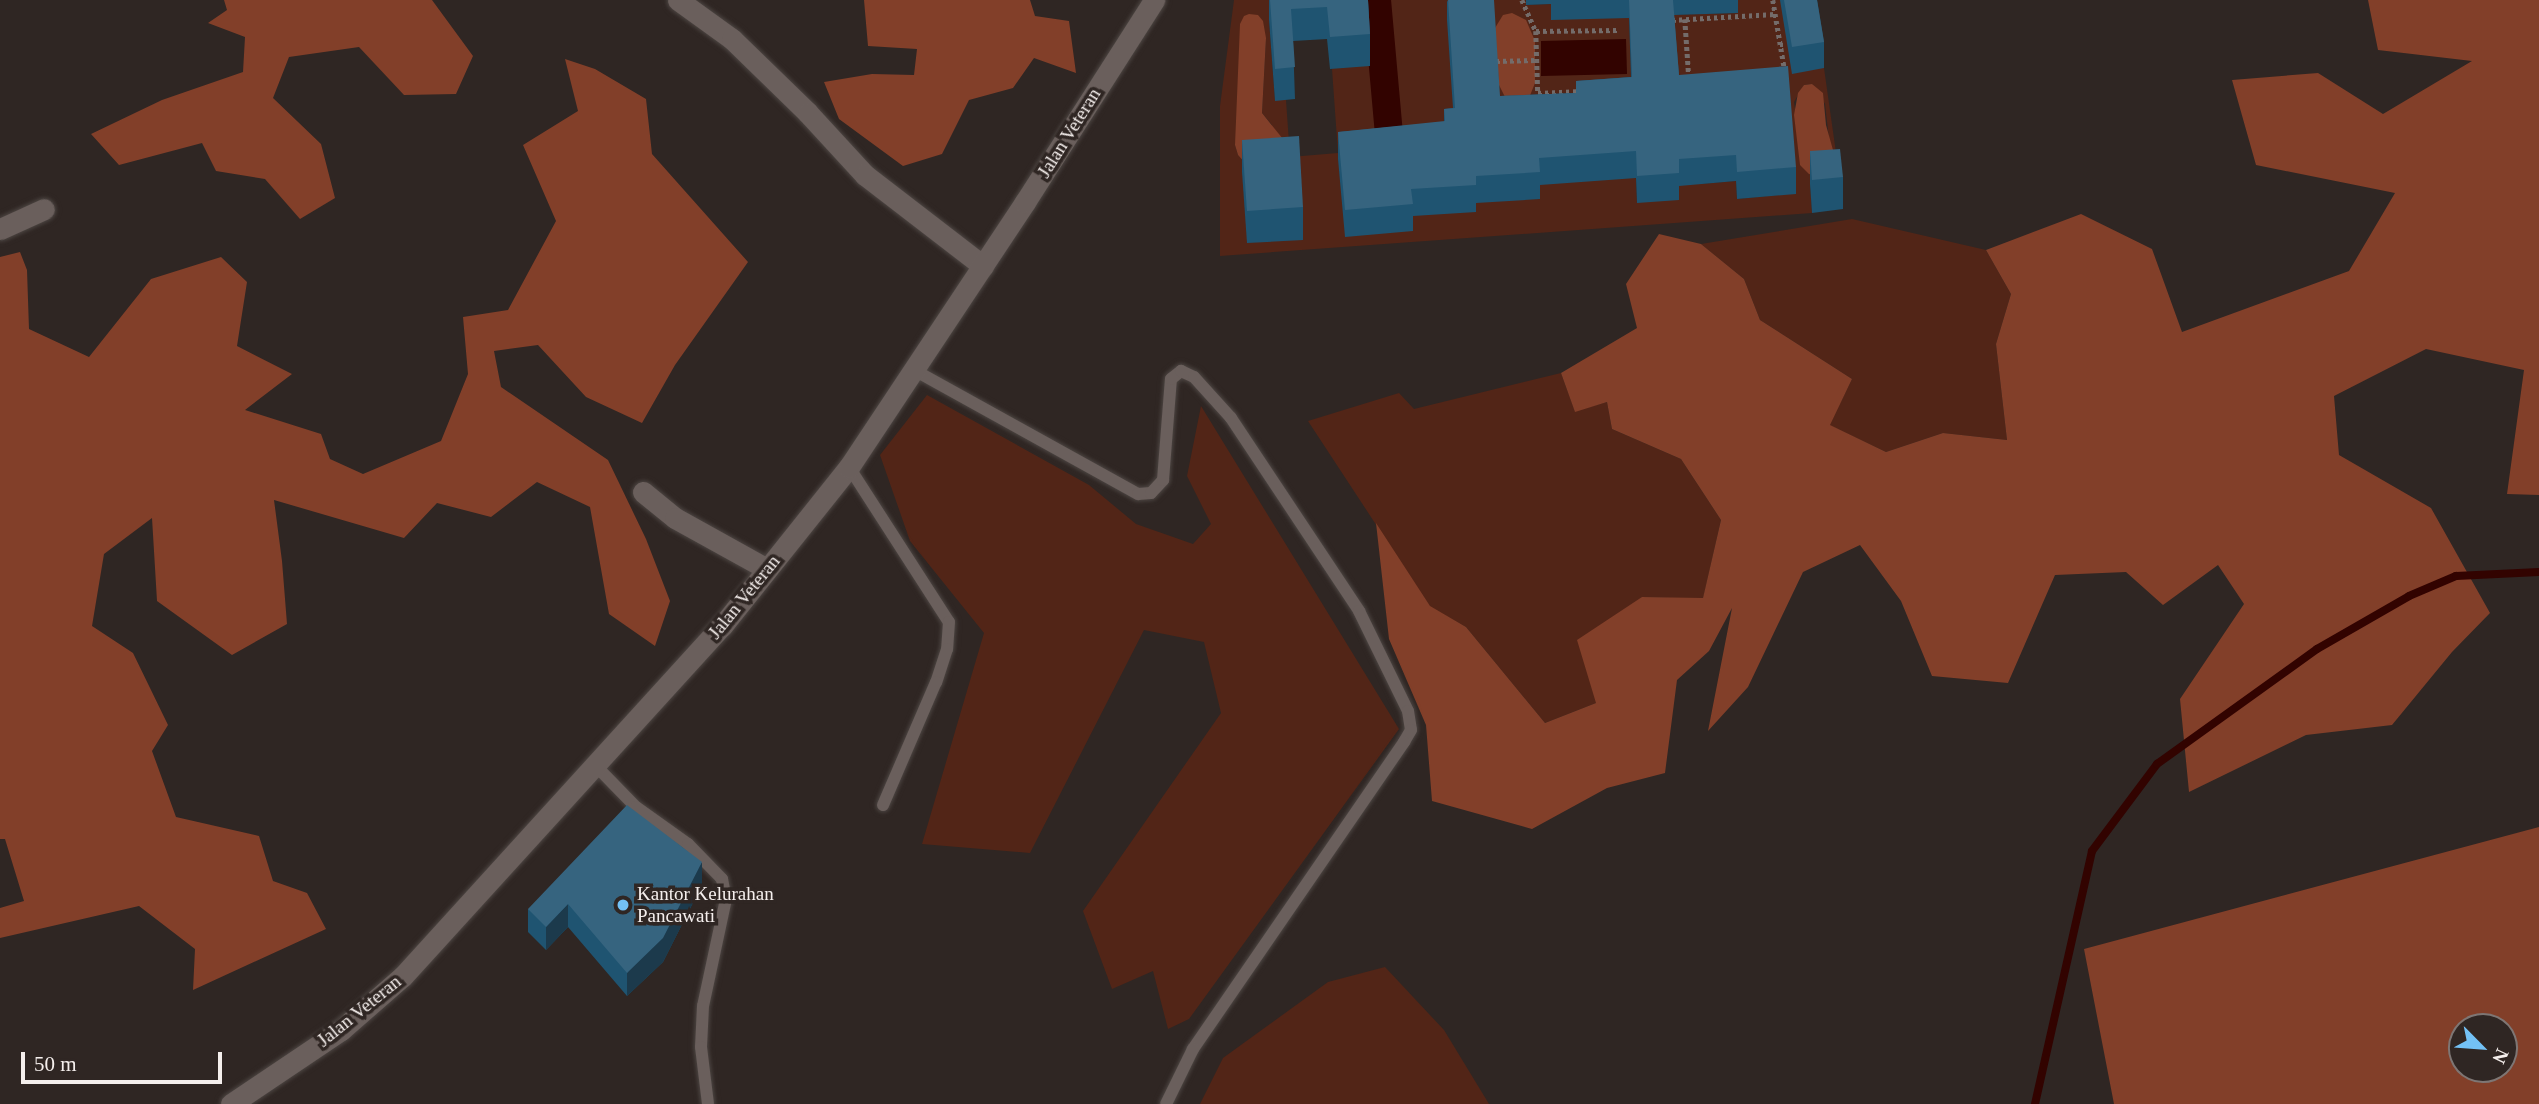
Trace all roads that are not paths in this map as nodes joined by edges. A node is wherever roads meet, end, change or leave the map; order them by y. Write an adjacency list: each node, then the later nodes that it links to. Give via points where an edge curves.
1 (678, 0): 5 (street, via 732,39 865,175)
2 (1154, 0): 5 (street, Jalan Veteran)
3 (44, 209): 4 (street)
4 (0, 229)
5 (983, 266): 6 (street, Jalan Veteran)
6 (914, 370): 7 (street, Jalan Veteran); 14 (lane, via 1138,494 1151,493 1163,480 1171,379 1181,371 1194,377 1231,418 1359,611 1408,710 1411,730 1404,742 1193,1049)
7 (849, 467): 9 (street, Jalan Veteran); 11 (lane, via 949,622 947,649 936,682)
8 (643, 492): 9 (street, via 675,518)
9 (767, 569): 10 (street, Jalan Veteran, via 722,626)
10 (594, 764): 12 (street, Jalan Veteran, via 403,976 341,1030); 13 (lane, via 636,807 688,844 722,879 726,899 703,1006 701,1047)
11 (883, 805)
12 (231, 1104)
13 (708, 1104)
14 (1166, 1104)

